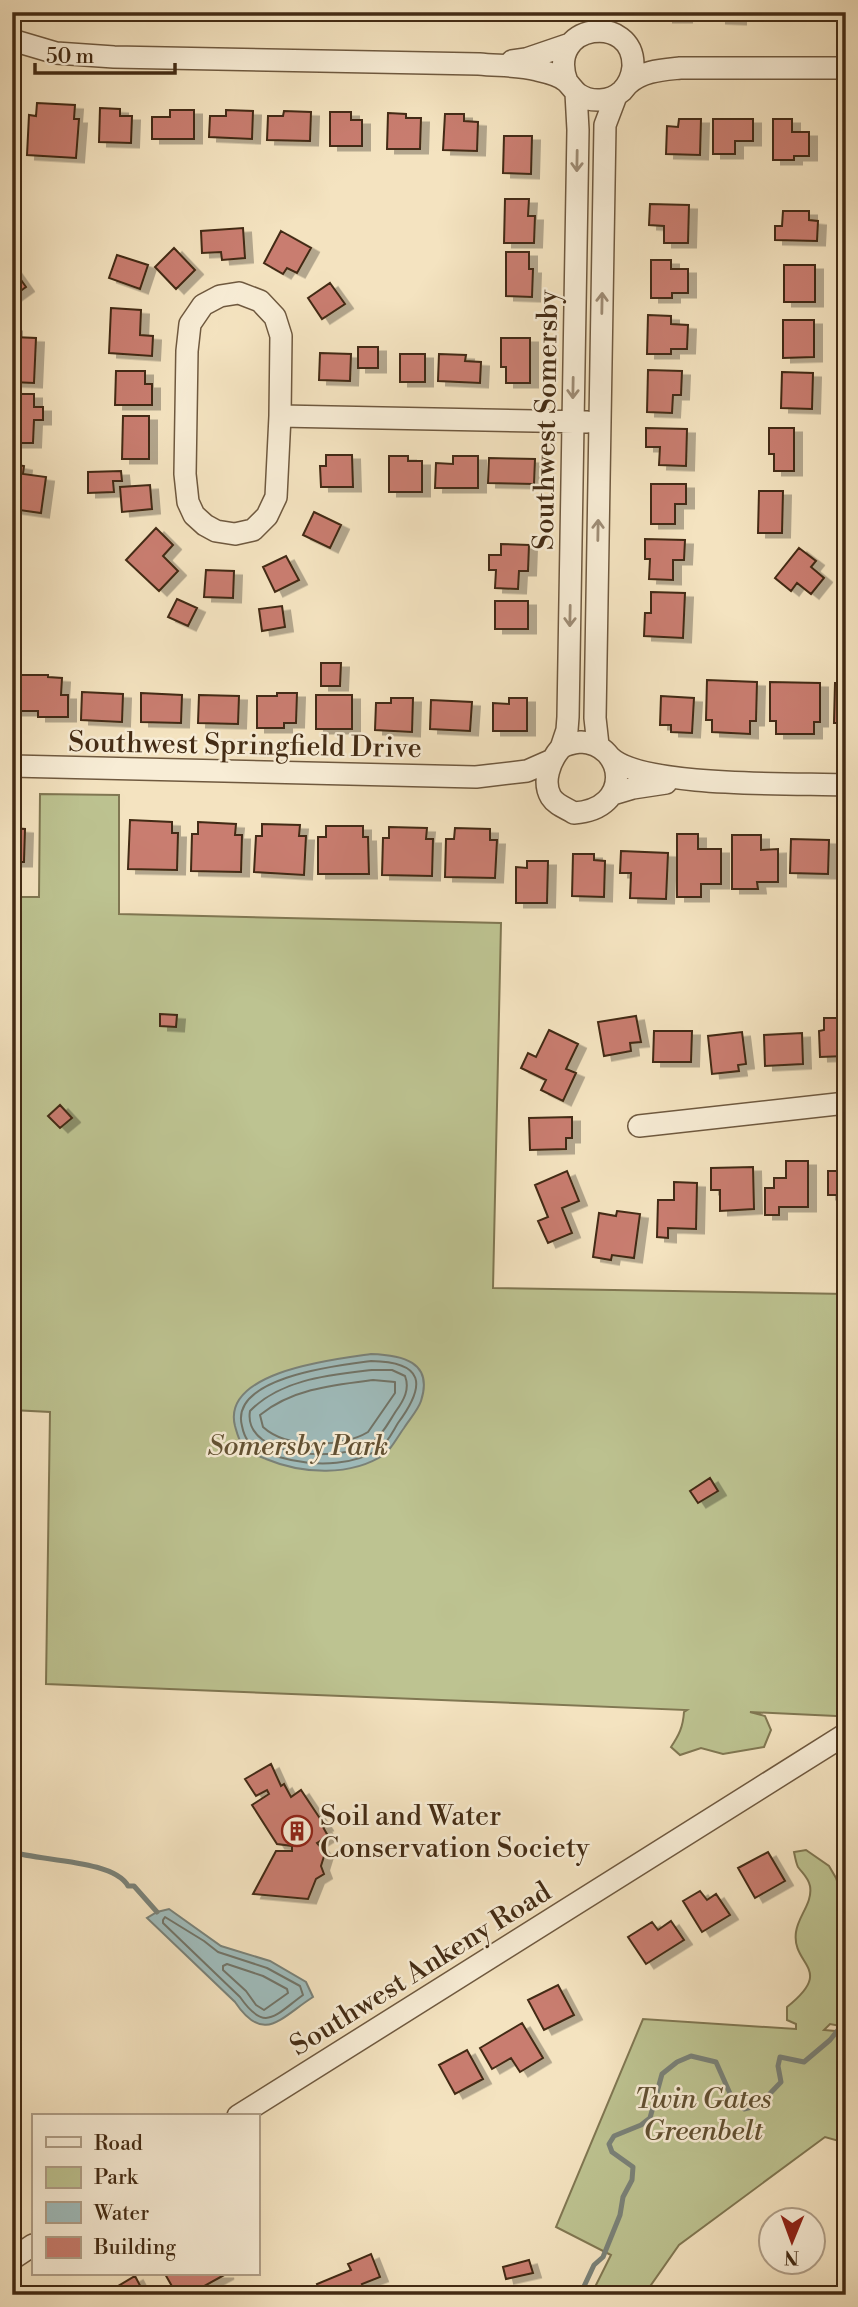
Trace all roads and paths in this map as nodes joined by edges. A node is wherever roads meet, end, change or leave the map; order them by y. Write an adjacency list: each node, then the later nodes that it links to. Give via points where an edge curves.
1 (584, 12): 5 (street)
2 (602, 12): 3 (street)
3 (612, 33): 5 (street, via 588,31); 6 (street)
4 (12, 40): 7 (street, via 56,53 114,57)
5 (574, 41): 7 (street, via 526,59); 10 (street, via 563,63)
6 (629, 48): 8 (street, via 646,57); 11 (street, via 632,73)
7 (479, 64): 10 (street, via 530,68)
8 (713, 67): 9 (street); 11 (street, via 658,70 636,77)
9 (846, 68)
10 (572, 87): 11 (street, via 595,100); 13 (street, Southwest Somersby, one-way to 13, via 578,130)
11 (622, 90): 14 (street, Southwest Somersby, one-way to 11, via 605,125)
12 (280, 416): 12 (street, via 281,337 275,317 260,300 239,293 203,305 190,324 188,338 185,474 188,502 205,525 235,534 253,530 267,516 276,497); 13 (street)
13 (573, 422): 14 (street); 16 (street, Southwest Somersby, one-way to 16, via 568,716)
14 (600, 422): 15 (street, Southwest Somersby, one-way to 14, via 595,718)
15 (604, 751): 16 (street, via 581,742); 19 (street, via 616,763 639,772); 21 (street, via 615,770)
16 (556, 754): 18 (street, Southwest Springfield Drive, via 527,771); 22 (street, via 547,776)
17 (12, 766): 18 (street, Southwest Springfield Drive)
18 (476, 777): 22 (street, Southwest Springfield Drive, via 517,783)
19 (702, 780): 20 (street); 21 (street)
20 (846, 785)
21 (613, 794): 22 (street, via 599,808 574,813)
22 (550, 796)
23 (846, 1102): 24 (street)
24 (639, 1126)
25 (846, 1734): 26 (street, Southwest Ankeny Road)
26 (241, 2114)
27 (32, 2246): 28 (street)
28 (12, 2259)

